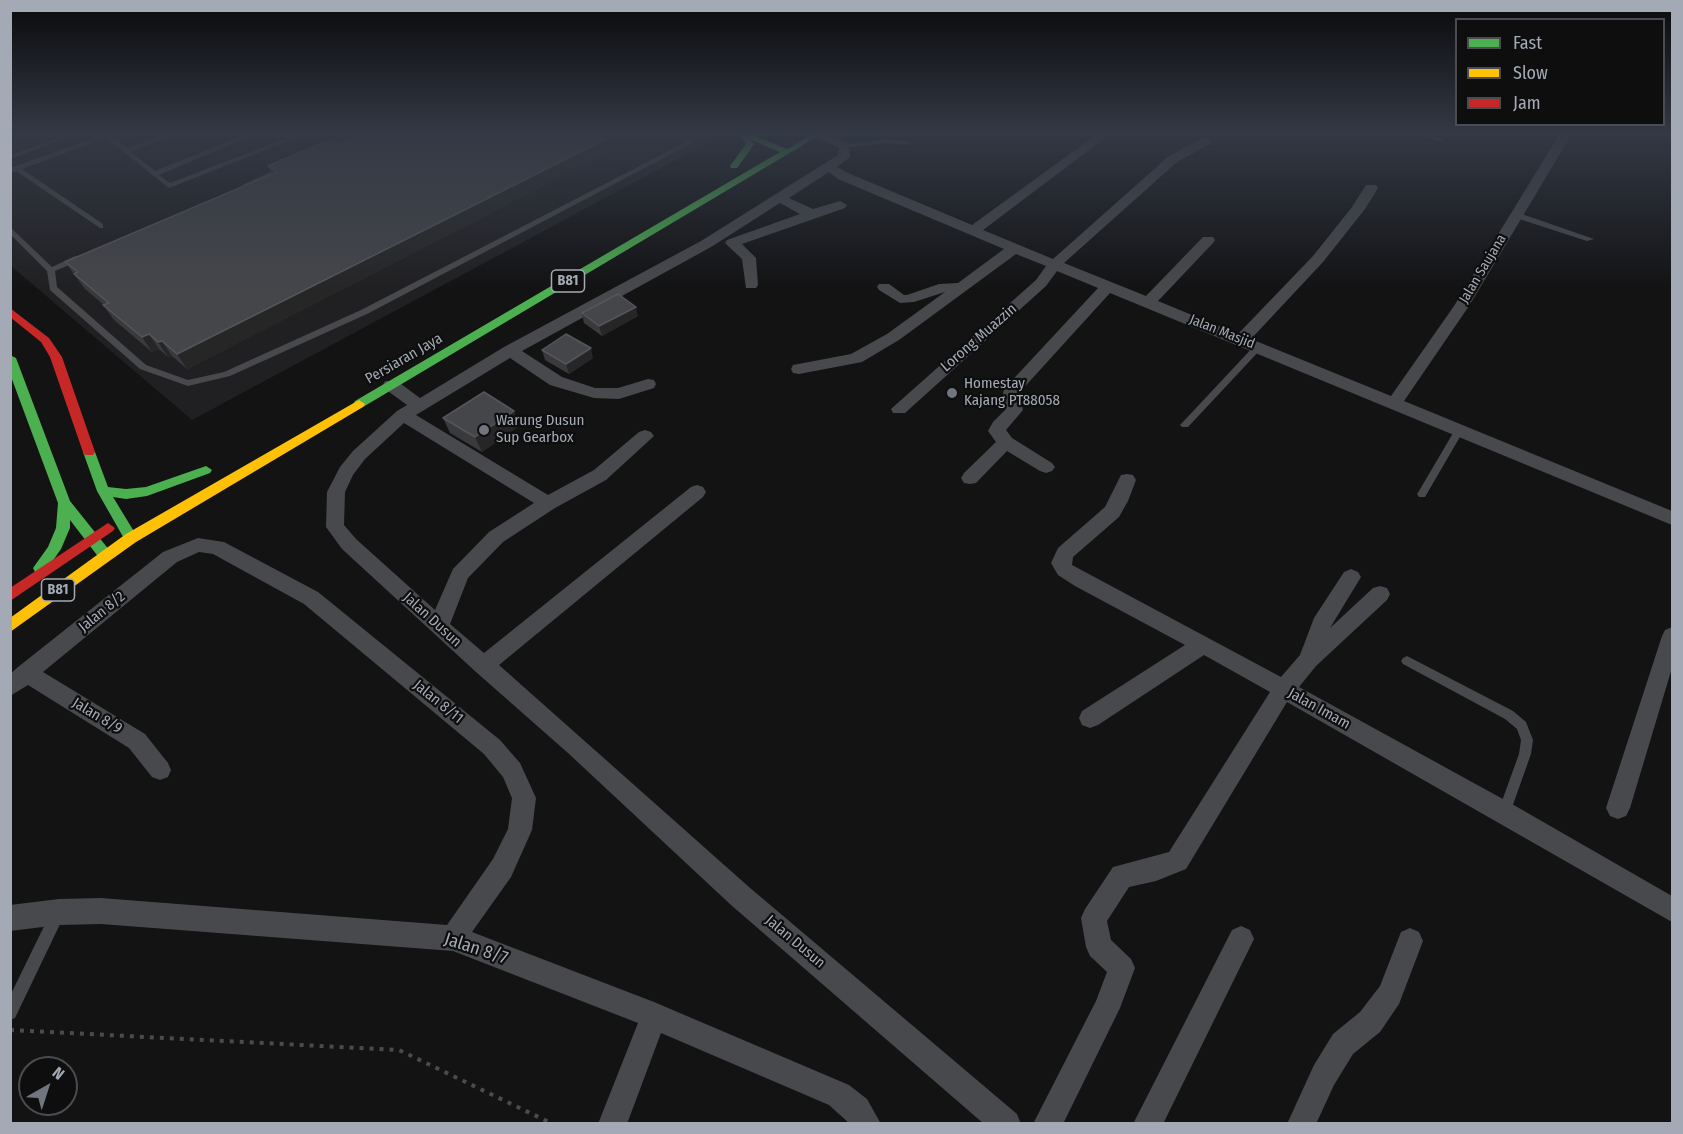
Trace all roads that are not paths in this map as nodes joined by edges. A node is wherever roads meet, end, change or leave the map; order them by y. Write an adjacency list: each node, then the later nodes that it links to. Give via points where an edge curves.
1 (37, 185): 16 (lane)
2 (246, 185): 11 (lane)
3 (608, 185): 24 (lane, via 364,312 227,374 188,382 142,367 53,288)
4 (730, 185): 37 (main road, Persiaran Jaya / B81)
5 (800, 185): 12 (street, Jalan Dusun)
6 (864, 185): 18 (street, Jalan Masjid)
7 (1036, 185): 18 (street)
8 (1144, 185): 23 (street, Lorong Muazzin)
9 (1535, 185): 15 (street, Jalan Saujana)
10 (1371, 188): 31 (street, via 1318,259)
11 (237, 189)
12 (779, 198): 14 (street); 33 (street, Jalan Dusun, via 706,244)
13 (840, 205): 14 (street)
14 (812, 214): 25 (street, via 732,243 749,258)
15 (1516, 215): 19 (lane); 38 (street, Jalan Saujana, via 1461,306)
16 (100, 226)
17 (10, 229): 24 (lane)
18 (974, 231): 21 (street, Jalan Masjid)
19 (1590, 239)
20 (1208, 240): 29 (street)
21 (1015, 248): 23 (street, Jalan Masjid); 28 (street)
22 (84, 256): 24 (lane)
23 (1055, 264): 26 (street, Jalan Masjid); 39 (street, Lorong Muazzin, via 1041,283)
24 (51, 270)
25 (751, 285)
26 (1108, 286): 29 (street, Jalan Masjid); 44 (street, via 1011,392 1015,410 997,431)
27 (884, 287): 28 (street, via 900,299 939,288)
28 (960, 288): 35 (street, via 893,337 856,358)
29 (1149, 302): 31 (street, Jalan Masjid)
30 (10, 311): 48 (main road, via 45,340 56,357)
31 (1241, 340): 32 (street, Jalan Masjid)
32 (1258, 347): 38 (street, Jalan Masjid); 41 (lane)
33 (510, 351): 36 (street, via 556,381 594,393 619,394); 40 (street, Jalan Dusun)
34 (10, 358): 51 (main road)
35 (799, 369)
36 (648, 384)
37 (391, 385): 40 (street); 57 (main road, Persiaran Jaya / B81)
38 (1394, 404): 42 (street, Jalan Masjid)
39 (899, 409)
40 (411, 410): 53 (street); 64 (street, Jalan Dusun, via 359,455 346,472 336,492 335,527)
41 (1185, 425)
42 (1459, 430): 50 (lane); 55 (street, Jalan Masjid)
43 (645, 436): 53 (street, via 600,475)
44 (1006, 442): 45 (street); 46 (street)
45 (1046, 467)
46 (970, 478)
47 (1127, 480): 66 (street, Jalan Imam, via 1112,512 1073,545 1061,563 1082,581)
48 (103, 491): 52 (main road, via 126,495 147,491 211,467); 54 (main road)
49 (697, 492): 69 (street)
50 (1422, 495)
51 (64, 503): 56 (main road); 62 (main road, via 63,528 54,549)
52 (149, 503)
53 (548, 503): 64 (street, via 496,537 460,574)
54 (125, 517): 56 (main road, B81); 57 (main road)
55 (1672, 518)
56 (91, 538): 59 (main road); 62 (main road, B81)
57 (131, 538): 59 (main road, Persiaran Jaya / B81)
58 (198, 545): 70 (street, Jalan 8/2, via 170,558); 79 (street, Jalan 8/11, via 217,548 311,598 492,747 512,770 524,798 520,830 502,868)
59 (105, 555): 63 (main road, Persiaran Jaya / B81)
60 (1351, 577): 67 (street, via 1321,624)
61 (1380, 594): 67 (street)
62 (12, 595)
63 (10, 626)
64 (439, 626): 69 (street, Jalan Dusun)
65 (1672, 636): 74 (street)
66 (1203, 644): 71 (street, Jalan Imam); 72 (street)
67 (1309, 660): 71 (street)
68 (1407, 661): 75 (lane, via 1509,715 1522,726 1527,740 1525,754)
69 (483, 666): 86 (street, Jalan Dusun, via 740,896)
70 (18, 680): 73 (street, Jalan 8/9, via 137,741)
71 (1283, 690): 75 (street, Jalan Imam); 87 (street, via 1177,861 1122,876 1094,918 1099,947 1122,968 1107,1008)
72 (1090, 718)
73 (160, 770)
74 (1618, 808)
75 (1504, 812): 76 (street, Jalan Imam)
76 (1672, 910)
77 (58, 912): 78 (street, Jalan 8/7); 79 (street, Jalan 8/7, via 101,911); 82 (lane)
78 (10, 918)
79 (453, 938): 83 (street, Jalan 8/7)
80 (1241, 939): 88 (street)
81 (1410, 941): 89 (street, via 1390,995 1371,1022 1343,1044)
82 (10, 1013)
83 (654, 1016): 84 (street); 85 (street, Jalan 8/7, via 839,1095 857,1109)
84 (612, 1124)
85 (867, 1124)
86 (1006, 1124)
87 (1047, 1124)
88 (1147, 1124)
89 (1301, 1124)

